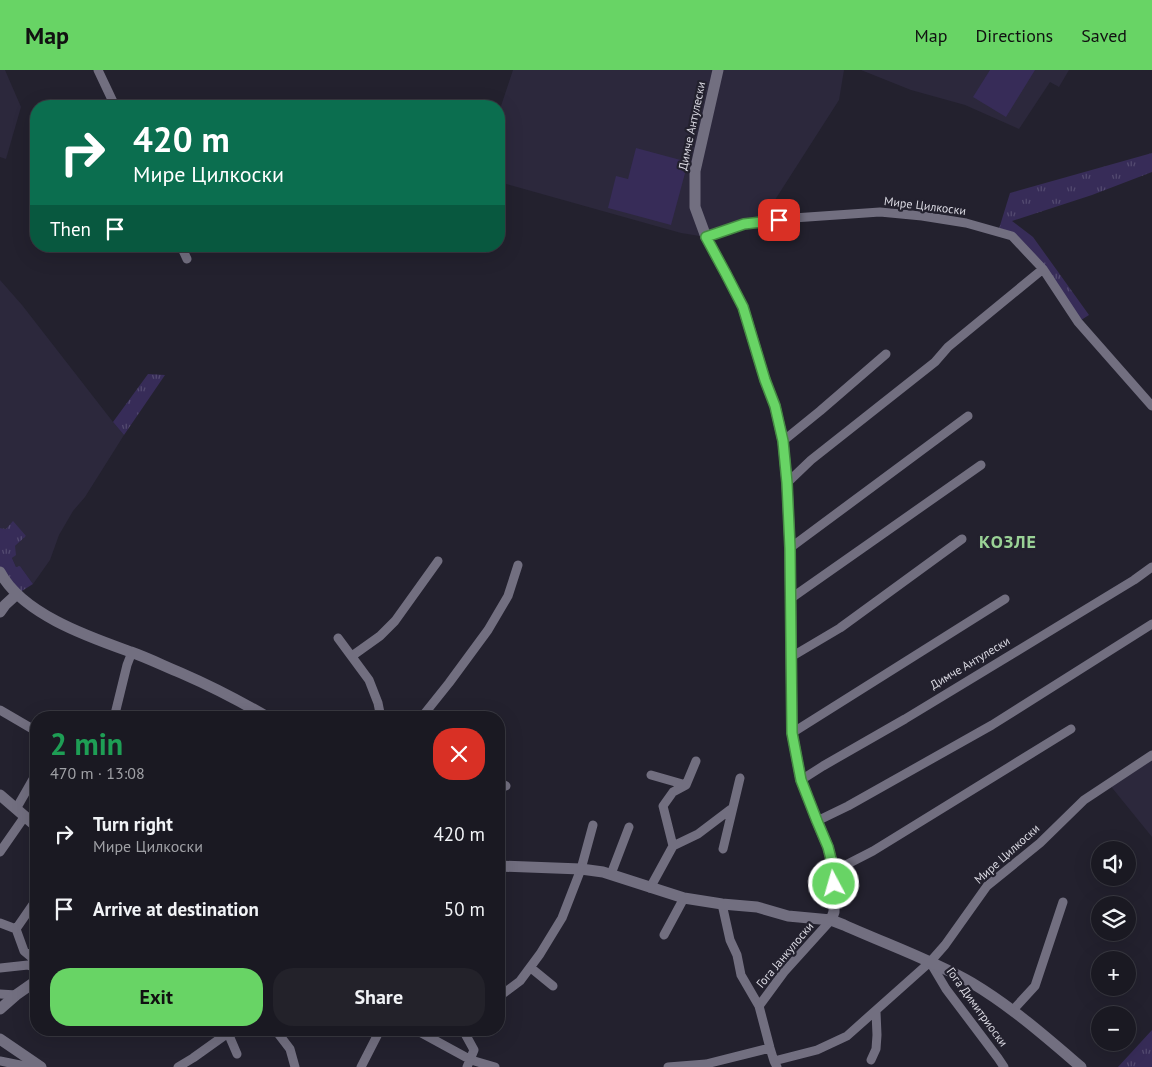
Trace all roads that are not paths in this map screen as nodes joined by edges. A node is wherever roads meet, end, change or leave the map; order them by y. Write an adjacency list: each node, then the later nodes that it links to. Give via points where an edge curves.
1 (98, 70): 3 (street)
2 (718, 70): 4 (street, Димче Антулески, via 695,171 695,207)
3 (112, 100)
4 (706, 237): 7 (street, Мире Цилкоски, via 744,224 880,212 966,222 1012,236); 11 (street, Димче Антулески, via 743,307)
5 (183, 252): 6 (street)
6 (186, 259)
7 (1043, 269): 9 (street, Мире Цилкоски, via 1078,322); 13 (street)
8 (886, 354): 11 (street)
9 (1152, 406)
10 (968, 416): 15 (street)
11 (783, 441): 13 (street, Димче Антулески)
12 (981, 465): 21 (street)
13 (787, 483): 15 (street, Димче Антулески)
14 (962, 539): 28 (street, via 840,628)
15 (790, 548): 21 (street, Димче Антулески)
16 (438, 560): 27 (street, via 395,621)
17 (518, 565): 33 (street, via 508,596 488,630)
18 (1152, 567): 41 (street, Димче Антулески, via 1030,644)
19 (1, 575): 20 (street)
20 (17, 594): 23 (street); 26 (street, via 59,624)
21 (790, 599): 28 (street, Димче Антулески)
22 (1005, 599): 36 (street)
23 (0, 612)
24 (1152, 624): 48 (street, via 992,725)
25 (338, 638): 27 (street)
26 (132, 652): 30 (street); 31 (street, via 225,693)
27 (352, 656): 32 (street, via 369,680)
28 (791, 657): 36 (street, Димче Антулески)
29 (0, 710): 34 (street)
30 (116, 711)
31 (257, 711)
32 (380, 711)
33 (427, 711)
34 (30, 728)
35 (1071, 729): 56 (street, via 873,851)
36 (792, 733): 41 (street, Димче Антулески)
37 (1152, 755): 68 (street, Мире Цилкоски, via 1084,800 1040,843 987,886)
38 (696, 761): 42 (street)
39 (651, 775): 42 (street)
40 (740, 778): 45 (street)
41 (801, 780): 48 (street, Димче Антулески)
42 (686, 785): 51 (street, via 673,792 663,806)
43 (30, 789): 46 (street)
44 (0, 795): 46 (street)
45 (732, 809): 51 (street, via 698,834); 52 (street)
46 (21, 812): 47 (street); 53 (street)
47 (30, 820)
48 (817, 821): 56 (street, Димче Антулески)
49 (593, 825): 55 (street)
50 (629, 827): 57 (street)
51 (673, 846): 58 (street)
52 (723, 849)
53 (0, 852)
54 (505, 866): 55 (street)
55 (581, 869): 57 (street); 71 (street, via 562,918)
56 (834, 871): 63 (street, Димче Антулески, via 834,912)
57 (611, 874): 58 (street)
58 (650, 888): 59 (street)
59 (684, 898): 61 (street); 66 (street)
60 (1063, 902): 79 (street, via 1035,986)
61 (722, 904): 63 (street); 77 (street, Гога Јанкулоски, via 741,976)
62 (30, 909): 65 (street)
63 (831, 920): 68 (street); 77 (street, Гога Јанкулоски, via 784,972)
64 (0, 923): 65 (street)
65 (16, 929): 67 (street, via 24,951)
66 (664, 935)
67 (30, 956)
68 (930, 962): 79 (street, via 972,983); 80 (street, Мире Цилкоски); 100 (street, Гога Димитриоски)
69 (30, 966): 70 (street)
70 (0, 968)
71 (531, 968): 73 (street); 74 (street)
72 (30, 985): 76 (street)
73 (553, 986)
74 (505, 991)
75 (0, 994): 76 (street)
76 (16, 995): 78 (street)
77 (759, 1006): 88 (street, Гога Јанкулоски)
78 (0, 1009)
79 (1013, 1010): 101 (street)
80 (876, 1012): 90 (street, via 876,1049); 93 (street, Мире Цилкоски, via 847,1036)
81 (223, 1036): 95 (street)
82 (230, 1036): 89 (street)
83 (280, 1036): 96 (street, via 290,1049)
84 (377, 1036): 97 (street)
85 (426, 1036): 92 (street)
86 (466, 1036): 92 (street, via 474,1050)
87 (0, 1039): 94 (street)
88 (770, 1048): 93 (street, Гога Јанкулоски); 99 (street, via 706,1064)
89 (237, 1054)
90 (871, 1060)
91 (0, 1061): 94 (street)
92 (469, 1063): 98 (street)
93 (776, 1064)
94 (40, 1066)
95 (178, 1067)
96 (295, 1067)
97 (362, 1067)
98 (495, 1067)
99 (668, 1067)
100 (1004, 1067)
101 (1081, 1067)

